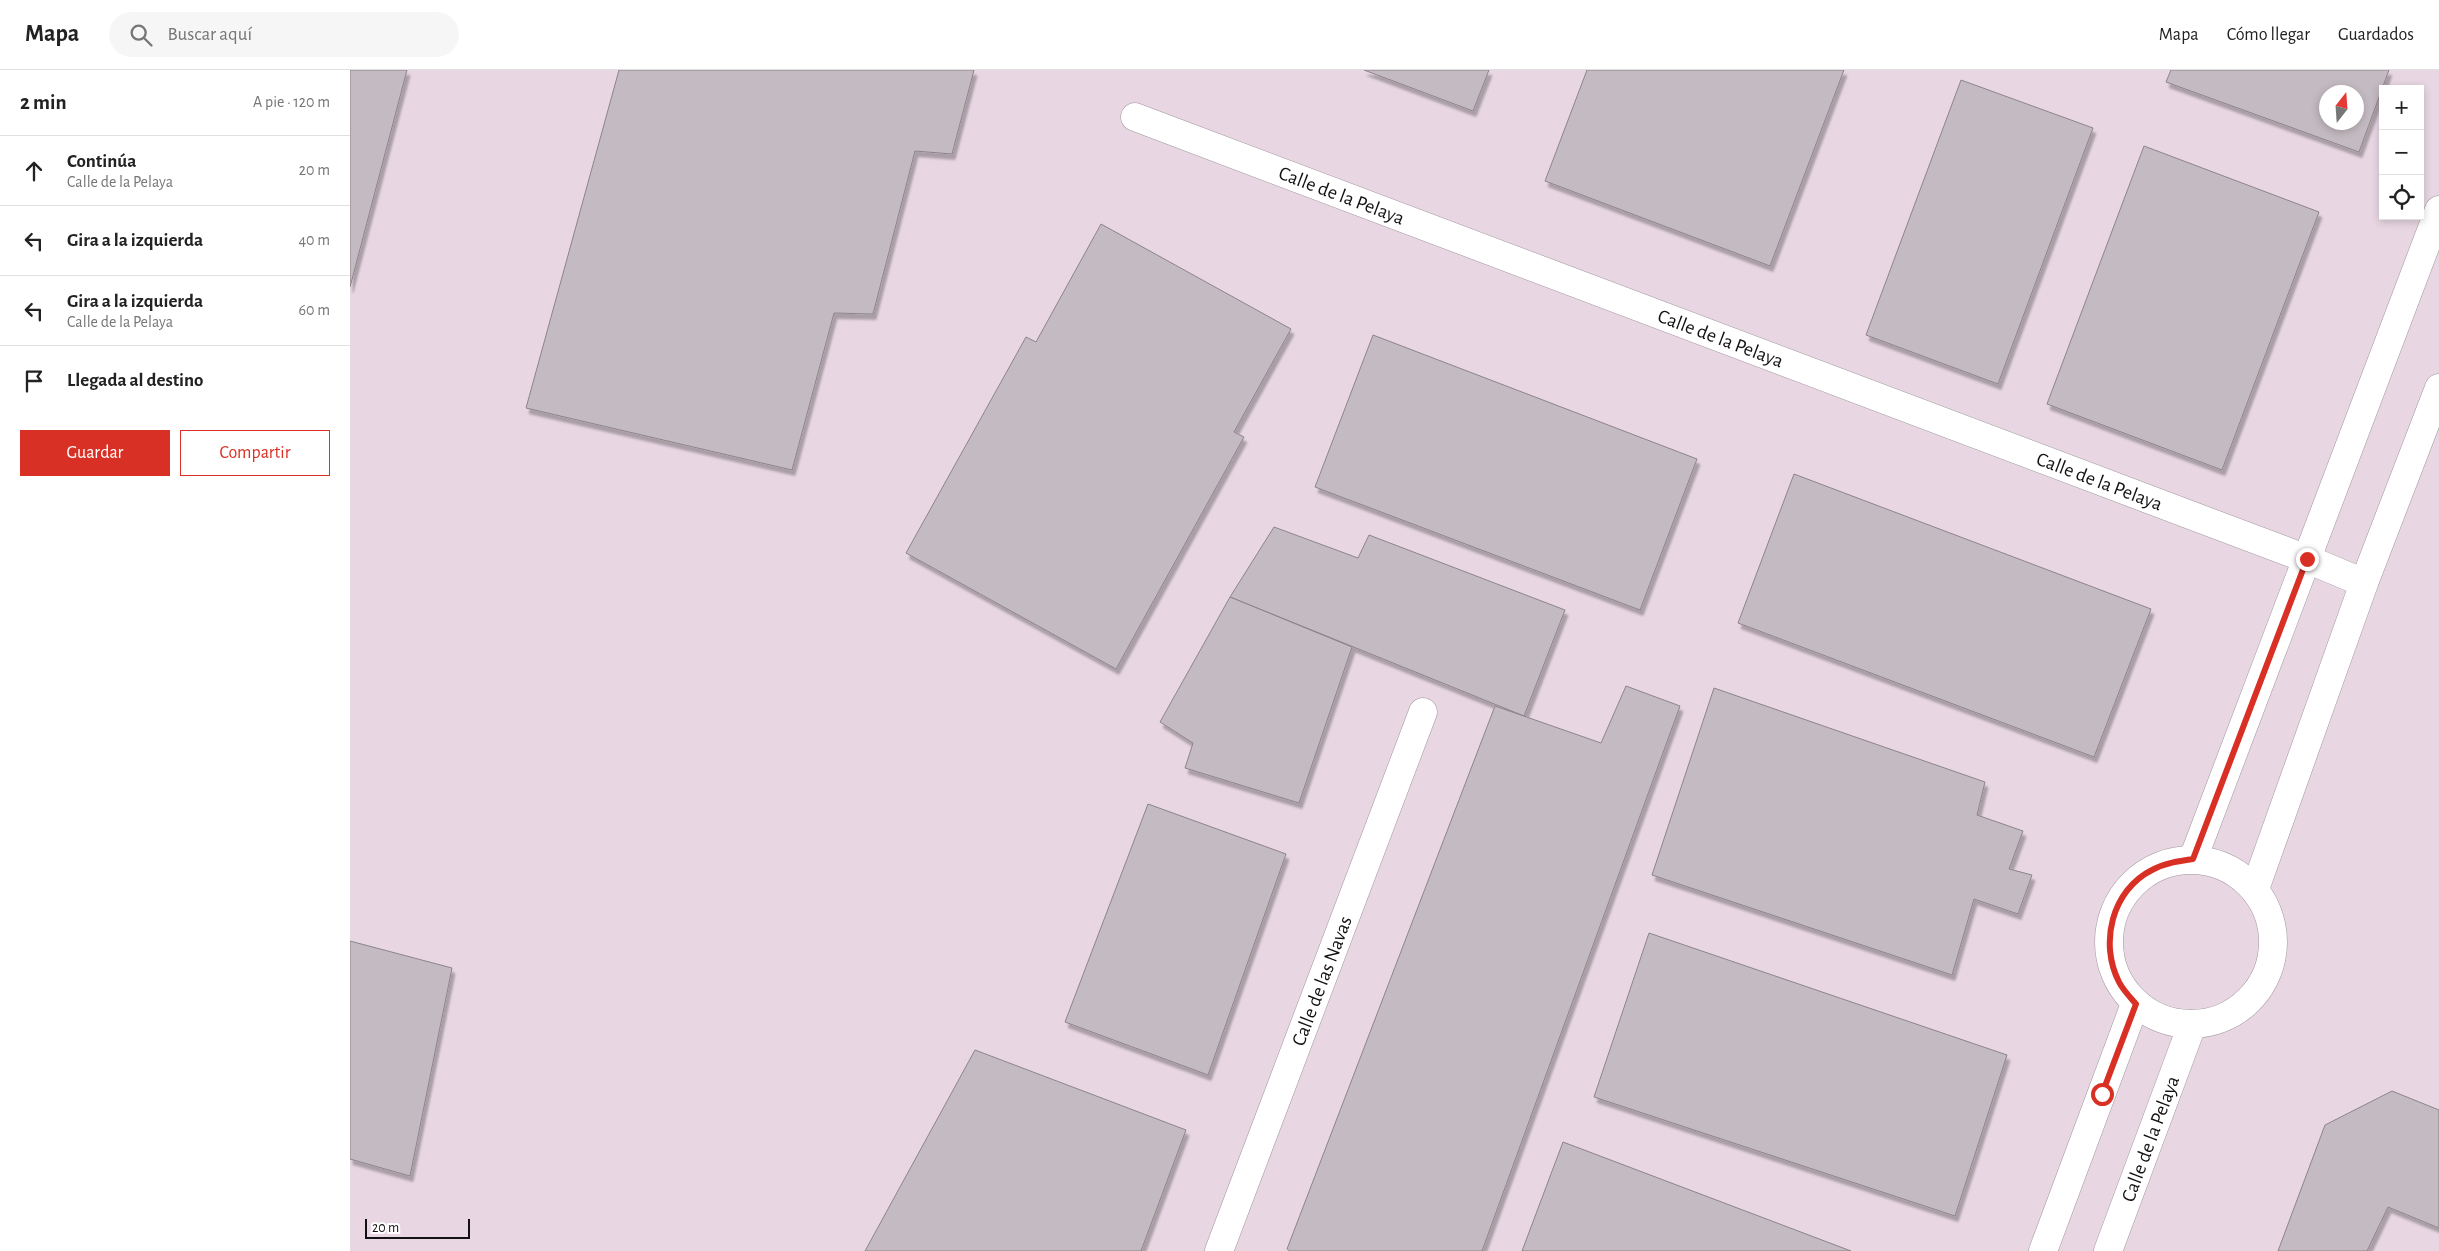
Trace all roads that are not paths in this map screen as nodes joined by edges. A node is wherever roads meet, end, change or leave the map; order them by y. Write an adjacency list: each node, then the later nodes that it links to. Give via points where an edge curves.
1 (1135, 117): 4 (street, Calle de la Pelaya)
2 (2439, 210): 4 (street)
3 (2439, 388): 5 (street)
4 (2307, 559): 5 (street, Calle de la Pelaya); 7 (street)
5 (2364, 583): 8 (street)
6 (1423, 712): 11 (street, Calle de las Navas)
7 (2193, 859): 8 (street, via 2227,867); 9 (street, via 2169,862 2151,870 2131,885 2116,907 2109,935 2111,962 2119,984)
8 (2255, 888): 10 (street, via 2273,928 2271,966 2246,1005 2221,1020)
9 (2136, 1004): 10 (street, via 2163,1020); 12 (street)
10 (2192, 1025): 13 (street, Calle de la Pelaya)
11 (1220, 1251)
12 (2043, 1251)
13 (2108, 1251)

